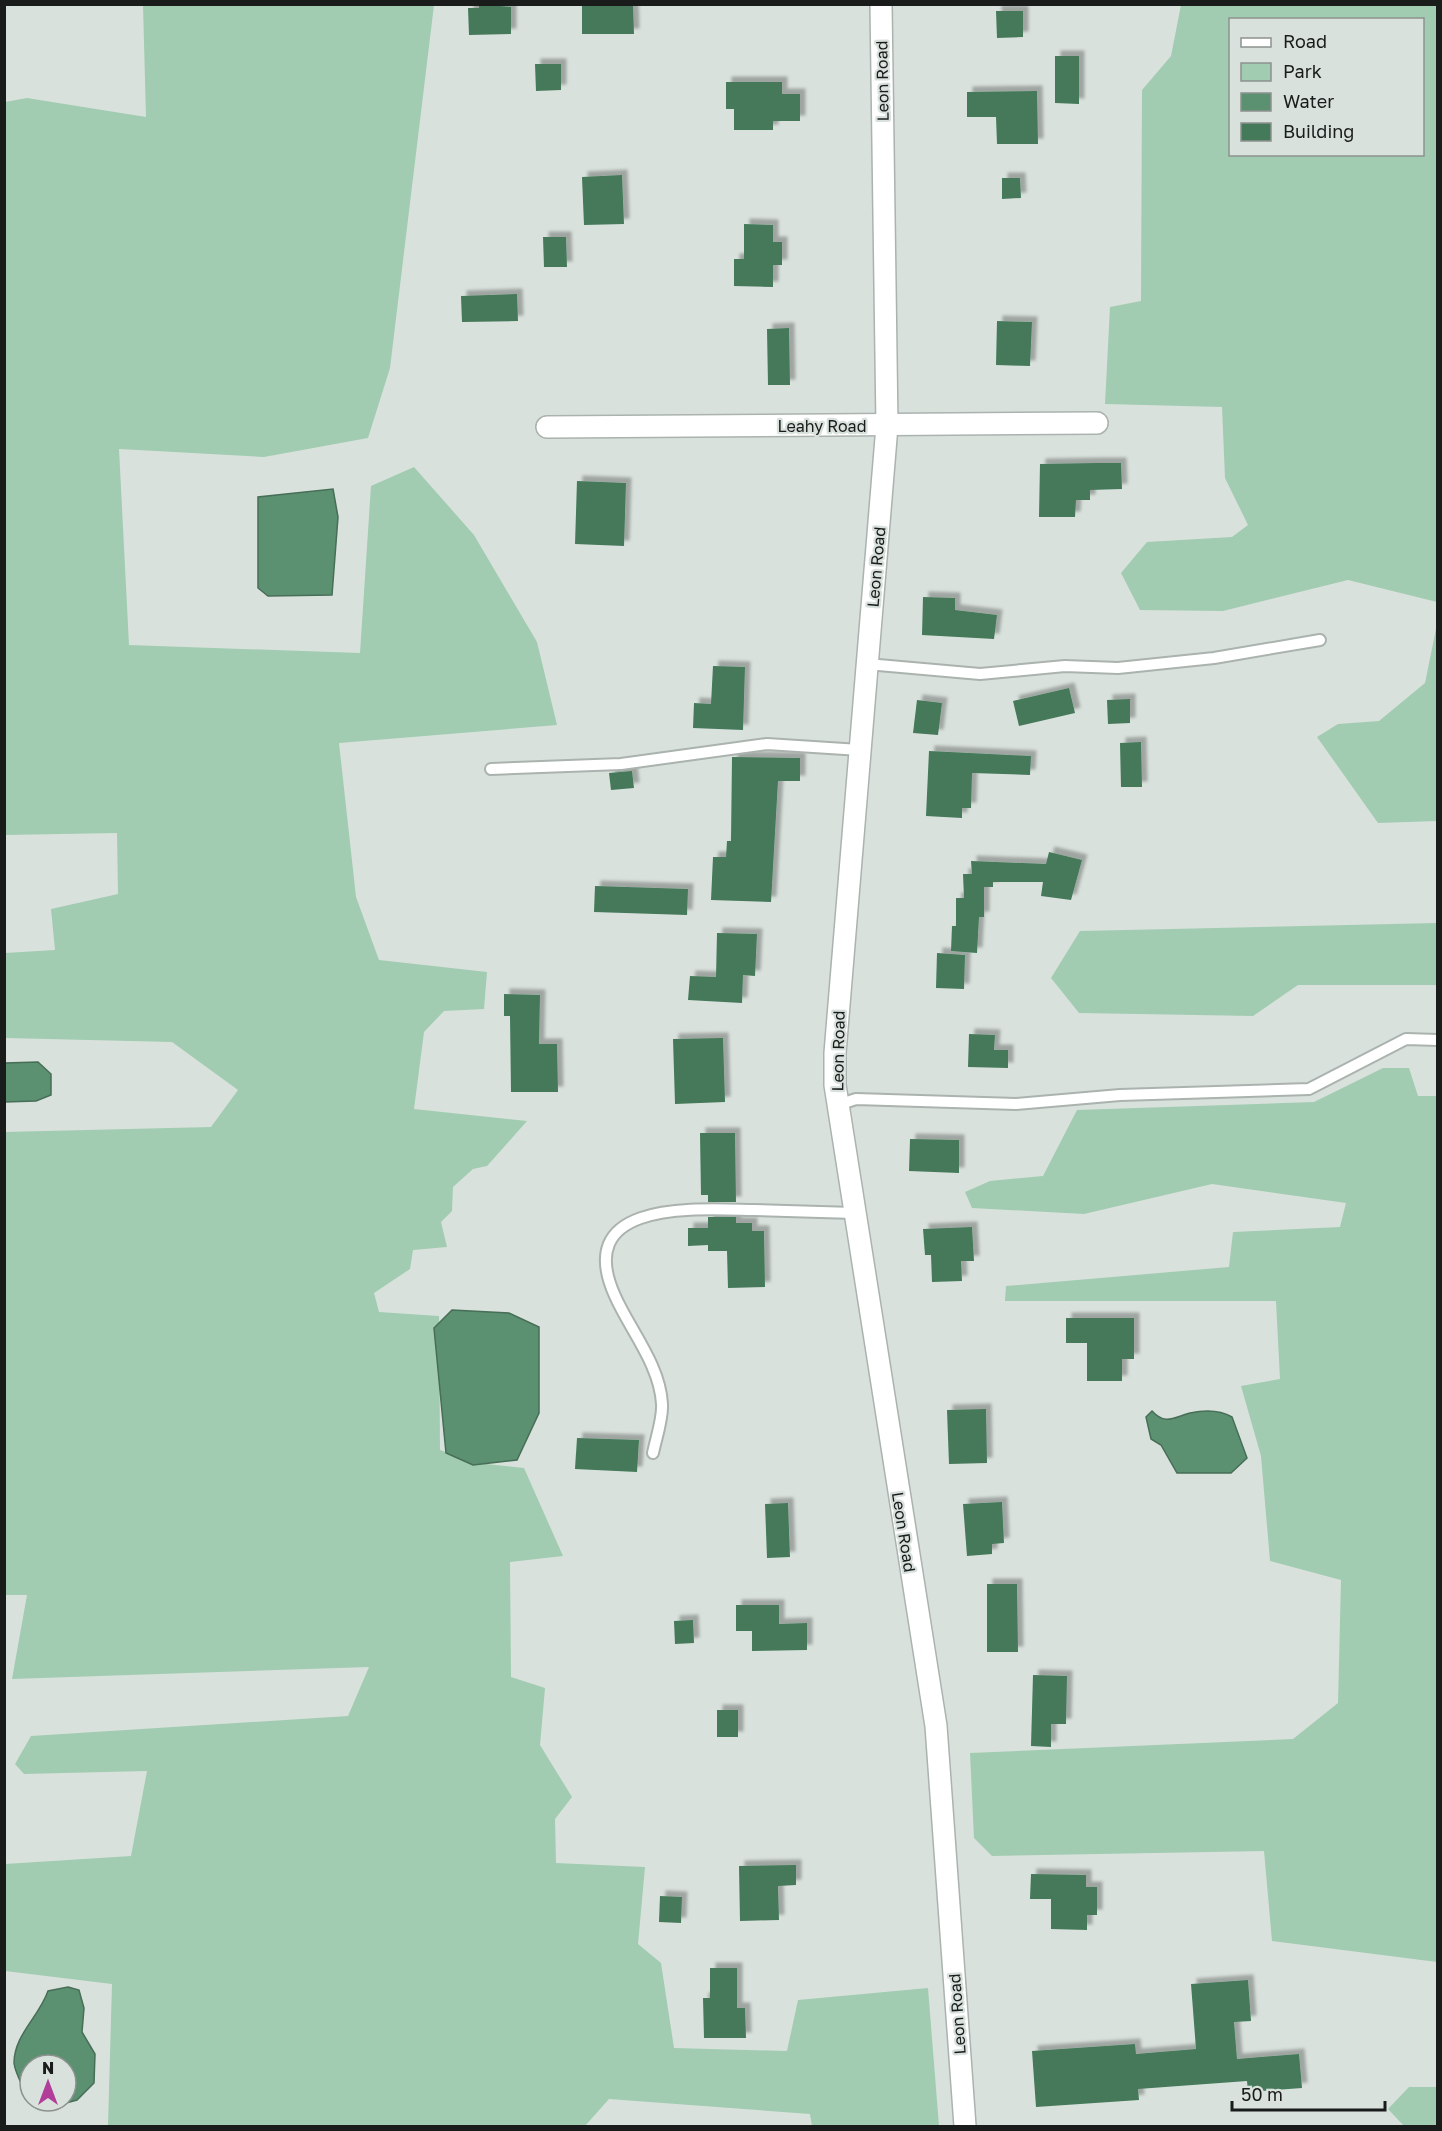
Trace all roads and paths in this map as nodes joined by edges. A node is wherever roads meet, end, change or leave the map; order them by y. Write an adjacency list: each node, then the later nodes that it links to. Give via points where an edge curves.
1 (881, 4): 3 (street, Leon Road)
2 (1097, 423): 3 (street, Leahy Road)
3 (887, 426): 4 (street, Leahy Road); 6 (street, Leon Road)
4 (547, 427)
5 (1320, 640): 6 (lane, via 1214,658 1118,668 1065,666 980,674)
6 (867, 664): 7 (street, Leon Road)
7 (860, 750): 8 (lane, via 767,744 621,764); 10 (street, Leon Road, via 835,1053)
8 (490, 769)
9 (1437, 1040): 10 (lane, via 1406,1040 1309,1089 1120,1095 1016,1104 856,1099)
10 (838, 1105): 11 (street, Leon Road)
11 (854, 1213): 12 (lane, via 680,1209 627,1223 613,1237 606,1254 606,1271 661,1395); 13 (street, Leon Road, via 936,1726)
12 (653, 1453)
13 (965, 2127)

